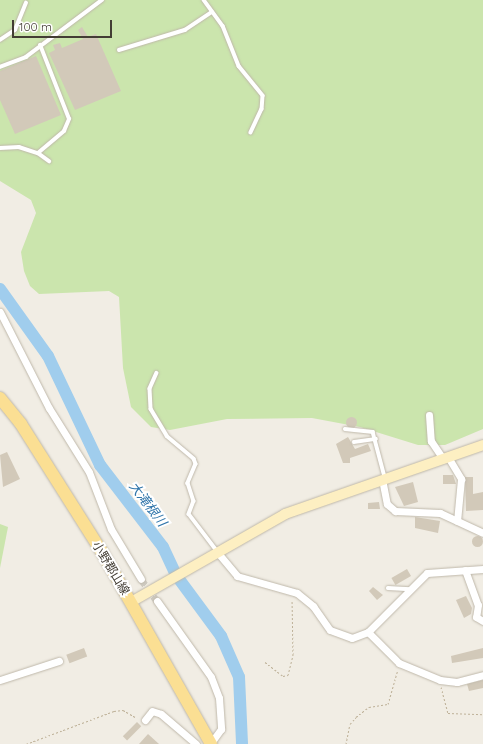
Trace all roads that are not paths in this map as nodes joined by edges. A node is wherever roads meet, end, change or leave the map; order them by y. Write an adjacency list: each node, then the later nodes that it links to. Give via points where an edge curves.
1 (102, 0): 6 (lane)
2 (204, 0): 4 (lane)
3 (26, 3): 5 (lane, via 15,30)
4 (212, 12): 7 (lane, via 185,30); 9 (lane, via 231,42 240,66 263,96 262,109)
5 (0, 40)
6 (40, 45): 8 (lane, via 26,57); 11 (lane, via 69,119 64,131)
7 (119, 50)
8 (0, 67)
9 (252, 133)
10 (0, 148): 11 (lane, via 14,145)
11 (38, 153): 12 (lane)
12 (49, 161)
13 (0, 312): 28 (street, via 49,408 89,472 111,529)
14 (158, 373): 25 (lane, via 150,389 151,409 167,436 194,459 188,488 194,501 189,514 192,522)
15 (0, 398): 32 (main road, 小野郡山線, via 21,424)
16 (429, 415): 21 (street, via 431,441)
17 (345, 429): 18 (lane, via 373,432)
18 (376, 439): 19 (lane); 22 (lane)
19 (354, 442)
20 (483, 445): 21 (street)
21 (445, 458): 22 (street); 23 (street, via 461,479)
22 (384, 479): 23 (street, via 387,504 395,511 440,513); 25 (street, via 285,514)
23 (457, 521): 24 (street)
24 (481, 530)
25 (218, 553): 31 (street, via 202,561); 34 (street, via 242,579 296,593 335,634 352,638)
26 (483, 569): 27 (street)
27 (465, 570): 30 (street, via 427,573); 33 (street, via 478,605 476,617)
28 (142, 580)
29 (388, 588): 30 (lane)
30 (410, 589): 34 (street)
31 (155, 596): 32 (street); 40 (street, via 210,677 219,698 221,729)
32 (131, 602): 40 (main road, 小野郡山線)
33 (483, 621)
34 (368, 632): 36 (street, via 399,663 440,680 458,682)
35 (59, 661): 37 (street)
36 (483, 676)
37 (0, 680)
38 (145, 720): 39 (street, via 152,711 161,714)
39 (196, 744)
40 (211, 744)

